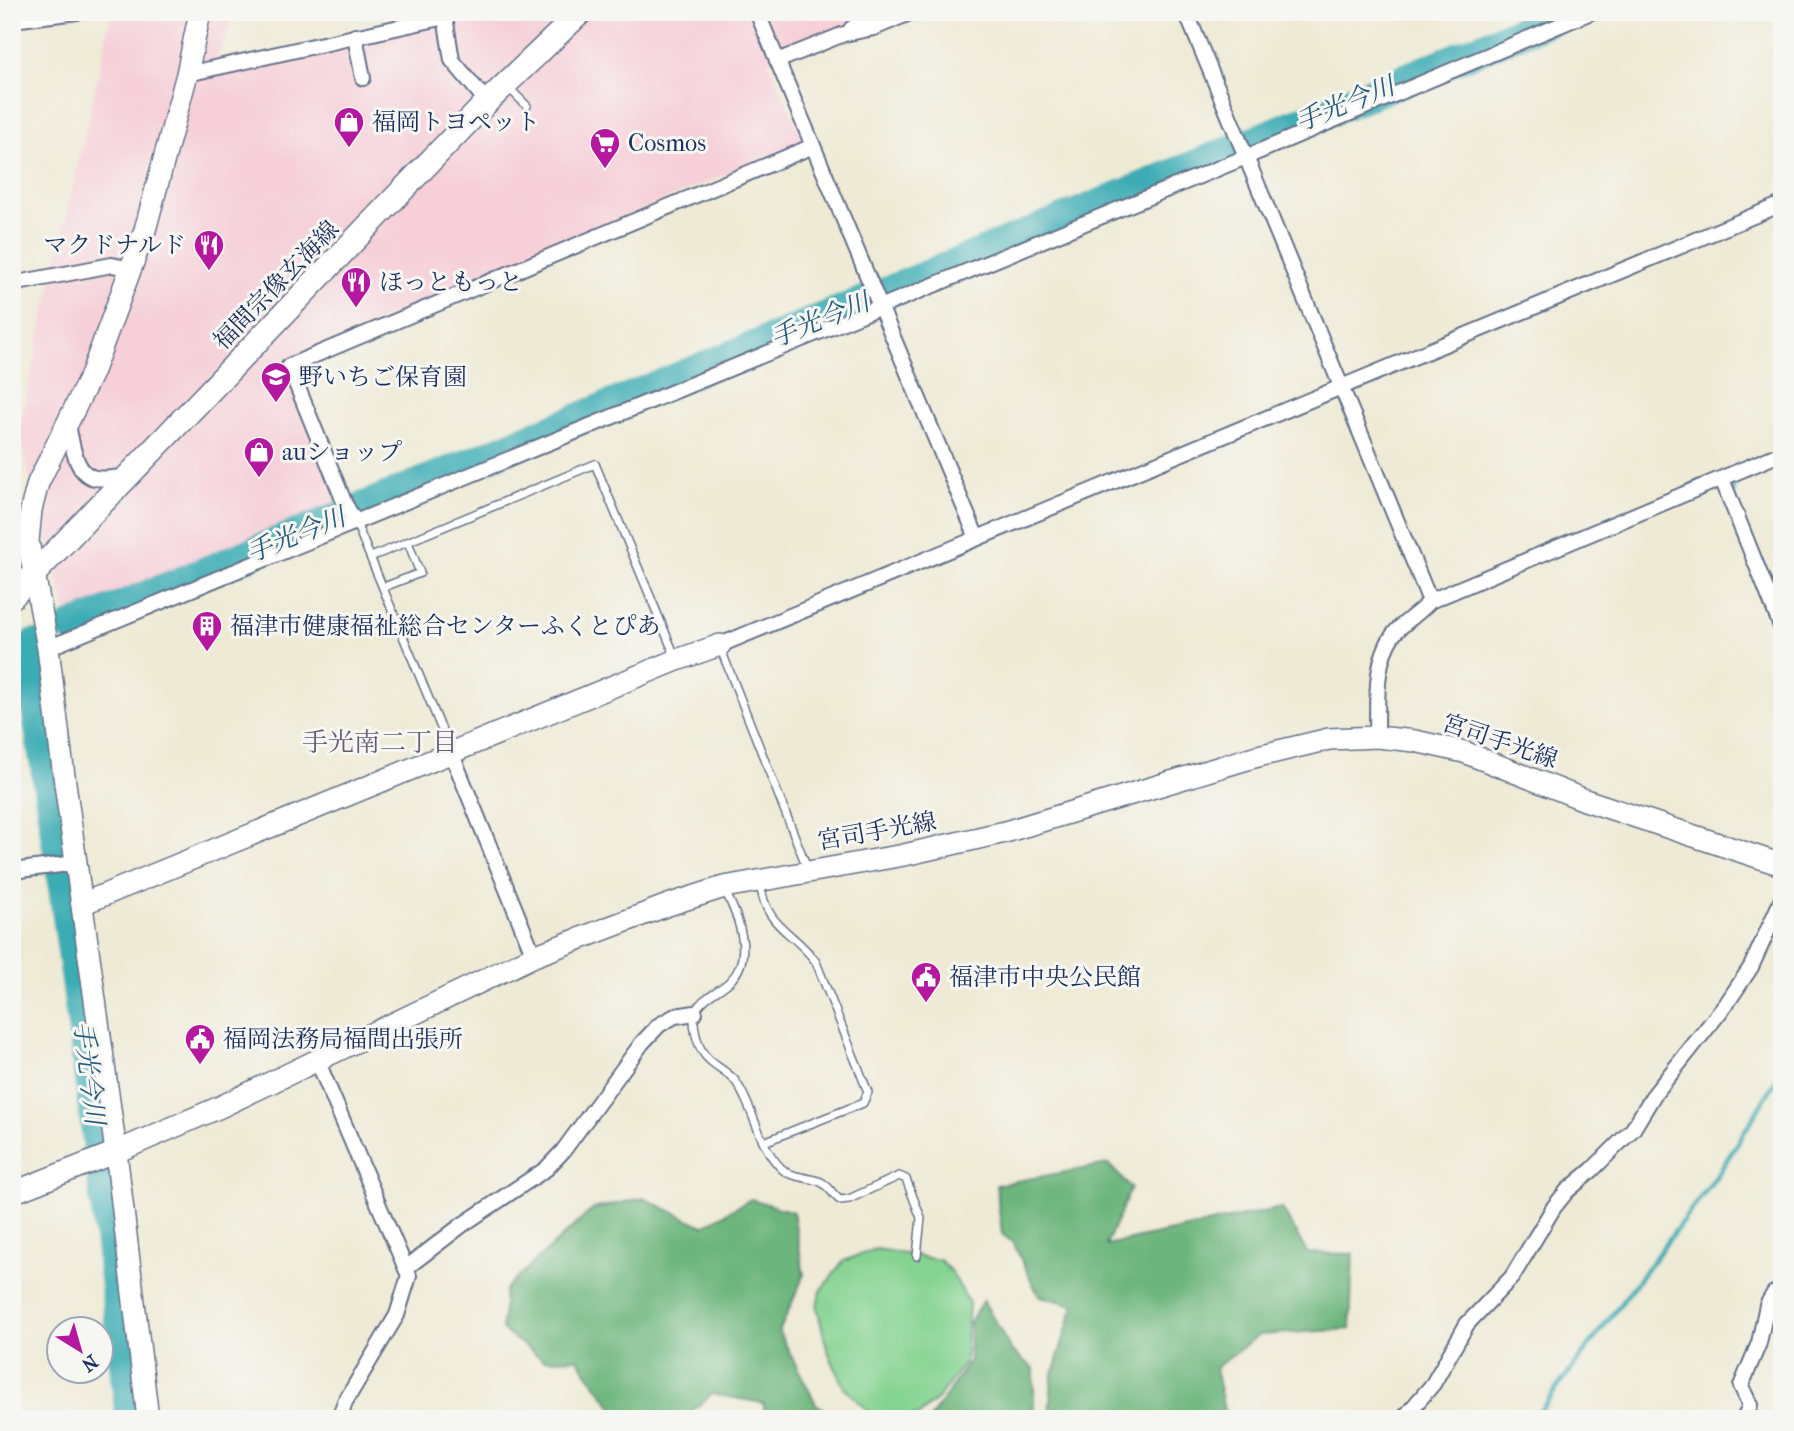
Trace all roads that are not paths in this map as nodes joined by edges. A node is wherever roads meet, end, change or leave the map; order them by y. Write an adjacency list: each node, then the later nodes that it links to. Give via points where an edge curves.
1 (77, 12): 9 (street)
2 (200, 12): 13 (street)
3 (581, 12): 15 (main road, 福間宗像玄海線)
4 (757, 12): 12 (street)
5 (880, 12): 10 (street)
6 (912, 12): 10 (street, via 874,28)
7 (1186, 12): 19 (street)
8 (1591, 12): 19 (street)
9 (12, 20)
10 (844, 34): 12 (street)
11 (355, 36): 13 (street); 14 (street); 16 (street, via 445,17 452,60)
12 (777, 61): 18 (street)
13 (187, 74): 21 (street)
14 (363, 78)
15 (506, 84): 16 (main road, 福間宗像玄海線); 17 (lane)
16 (487, 102): 27 (main road, 福間宗像玄海線)
17 (527, 106)
18 (813, 146): 23 (street); 29 (street, via 289,366)
19 (1243, 150): 23 (street); 24 (street)
20 (1782, 204): 24 (street)
21 (132, 269): 22 (street, via 113,265); 25 (street)
22 (12, 284)
23 (877, 300): 29 (street); 30 (street)
24 (1340, 387): 30 (street); 36 (street)
25 (68, 425): 27 (street, via 85,473 93,478); 33 (street, via 38,483 32,510 28,541)
26 (1782, 453): 28 (street)
27 (129, 476): 33 (main road, 福間宗像玄海線)
28 (1722, 479): 36 (street); 37 (street)
29 (352, 516): 32 (lane); 39 (street)
30 (976, 538): 38 (street)
31 (408, 542): 32 (lane); 34 (lane, via 420,573); 40 (lane, via 595,464)
32 (372, 557): 34 (lane)
33 (35, 574): 35 (main road, 福間宗像玄海線); 39 (street)
34 (384, 587): 42 (lane)
35 (12, 597)
36 (1430, 601): 41 (street, via 1394,634 1383,655)
37 (1782, 629)
38 (720, 645): 40 (street); 46 (lane)
39 (48, 648): 43 (street)
40 (677, 660): 42 (street)
41 (1377, 737): 44 (street, 宮司手光線, via 1464,752 1585,800); 46 (street, 宮司手光線, via 1329,739 1293,747 1005,832)
42 (451, 752): 50 (street); 51 (street)
43 (76, 863): 45 (street); 50 (street)
44 (1782, 865)
45 (12, 870)
46 (808, 871): 47 (street, 宮司手光線)
47 (759, 879): 48 (street, 宮司手光線); 54 (lane, via 762,901 770,915 816,962 868,1092 863,1103)
48 (724, 887): 51 (street, 宮司手光線); 52 (lane, via 743,952 731,981)
49 (1782, 899): 62 (street, via 1751,967 1727,1003 1653,1096 1633,1129 1553,1207 1511,1277 1466,1324 1433,1384)
50 (82, 904): 55 (street)
51 (534, 956): 53 (street, 宮司手光線)
52 (695, 1013): 54 (lane, via 694,1026 704,1054 736,1081); 58 (street, via 659,1025 546,1169)
53 (317, 1060): 55 (street, 宮司手光線); 58 (street)
54 (764, 1142): 57 (lane, via 783,1170 822,1183 841,1200 899,1176 906,1179 921,1218)
55 (114, 1153): 56 (street, 宮司手光線); 60 (street)
56 (12, 1193)
57 (917, 1256)
58 (406, 1268): 61 (street, via 409,1276 397,1315)
59 (1782, 1297): 63 (street, via 1774,1293 1767,1305 1759,1343 1741,1386 1750,1405)
60 (148, 1419)
61 (339, 1419)
62 (1403, 1419)
63 (1744, 1419)

